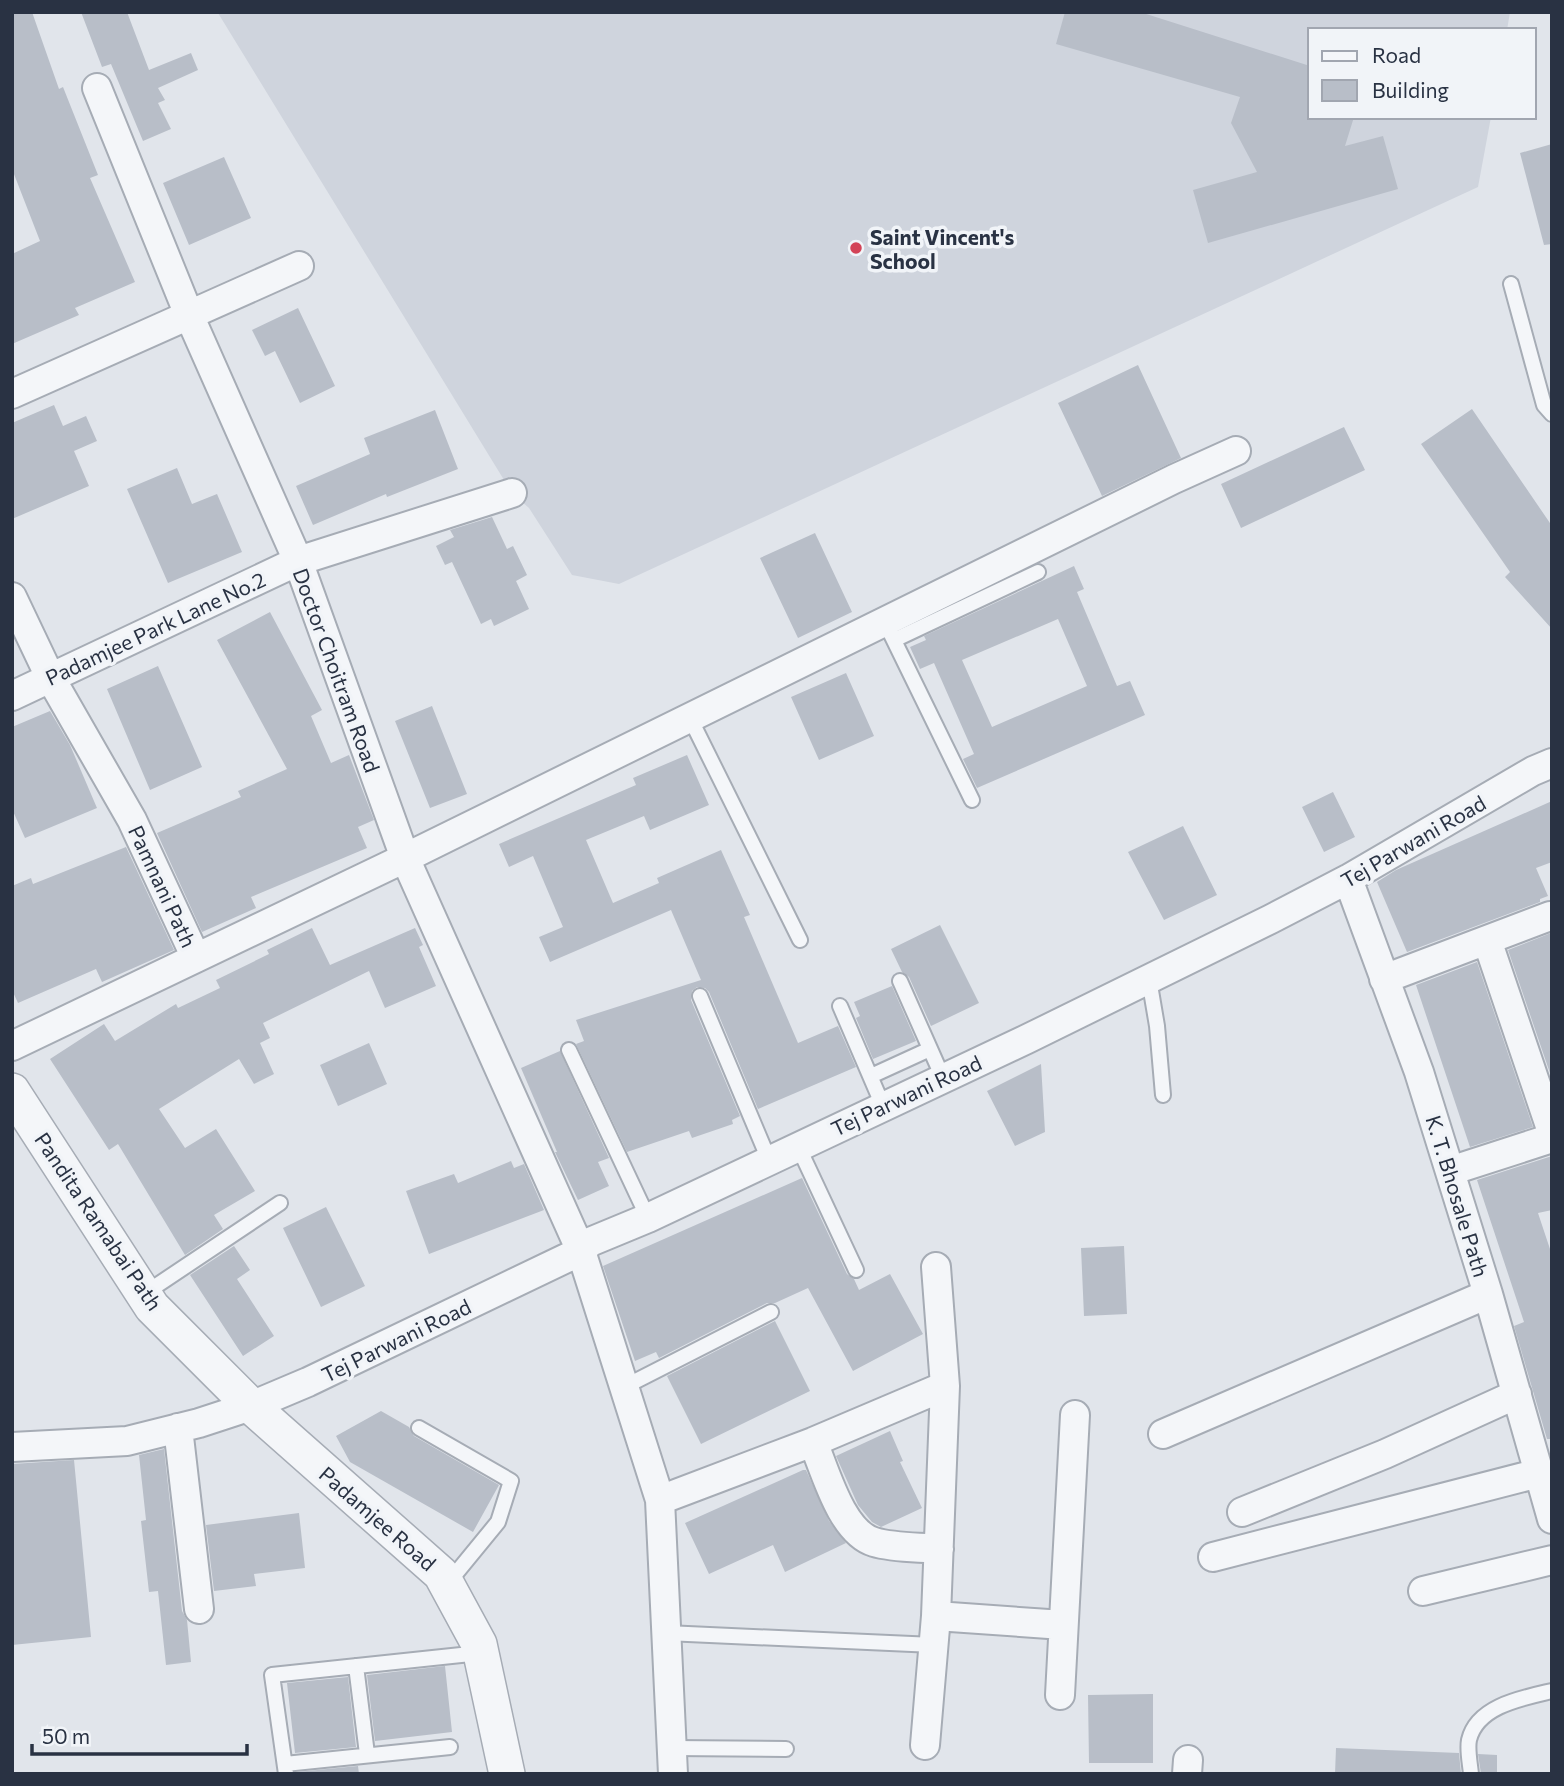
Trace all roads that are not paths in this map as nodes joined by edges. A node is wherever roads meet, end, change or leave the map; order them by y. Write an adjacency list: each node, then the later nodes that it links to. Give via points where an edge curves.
1 (96, 88): 4 (street, Doctor Choitram Road)
2 (299, 266): 4 (street)
3 (1511, 284): 6 (lane, via 1544,405)
4 (189, 315): 5 (street); 9 (street, Doctor Choitram Road)
5 (12, 394)
6 (1552, 414)
7 (1236, 451): 12 (street, via 1174,479)
8 (512, 493): 9 (street, Padamjee Park Lane No.2)
9 (298, 561): 13 (street, Padamjee Park Lane No.2); 18 (street, Doctor Choitram Road)
10 (1038, 572): 12 (lane)
11 (12, 597): 13 (street, Pamnani Path)
12 (889, 631): 15 (street); 17 (lane)
13 (50, 677): 14 (street, Padamjee Park Lane No.2); 23 (street, Pamnani Path, via 129,814)
14 (12, 696)
15 (690, 718): 18 (street); 21 (lane)
16 (1552, 763): 19 (street, Tej Parwani Road)
17 (972, 800)
18 (405, 858): 23 (street); 44 (street, Doctor Choitram Road)
19 (1348, 879): 24 (street, Tej Parwani Road); 25 (street, K. T. Bhosale Path)
20 (1550, 916): 22 (street)
21 (800, 940)
22 (1488, 940): 25 (street); 37 (street)
23 (197, 958): 29 (street)
24 (1149, 979): 33 (street, Tej Parwani Road); 35 (lane)
25 (1384, 979): 41 (street, K. T. Bhosale Path)
26 (900, 981): 30 (lane)
27 (700, 996): 40 (lane)
28 (840, 1006): 32 (lane)
29 (12, 1046)
30 (930, 1049): 32 (lane); 33 (lane)
31 (569, 1051): 43 (lane)
32 (871, 1076): 36 (lane)
33 (943, 1078): 36 (street, Tej Parwani Road)
34 (12, 1091): 47 (street, Pandita Ramabai Path)
35 (1163, 1095)
36 (883, 1106): 39 (street, Tej Parwani Road)
37 (1552, 1132)
38 (1552, 1138): 41 (street)
39 (798, 1146): 40 (street, Tej Parwani Road); 46 (lane)
40 (769, 1160): 43 (street, Tej Parwani Road)
41 (1450, 1171): 48 (street, K. T. Bhosale Path)
42 (280, 1202): 47 (lane)
43 (648, 1218): 44 (street, Tej Parwani Road, via 590,1242)
44 (581, 1251): 51 (street, Doctor Choitram Road); 53 (street, Tej Parwani Road)
45 (936, 1267): 50 (street)
46 (856, 1269)
47 (144, 1294): 53 (street, Pandita Ramabai Path)
48 (1488, 1294): 52 (street, K. T. Bhosale Path); 57 (street)
49 (771, 1312): 51 (lane)
50 (946, 1386): 58 (street); 64 (street)
51 (624, 1387): 61 (street, Doctor Choitram Road)
52 (1517, 1394): 60 (street, K. T. Bhosale Path); 62 (street)
53 (251, 1406): 55 (street, Tej Parwani Road); 67 (street, Padamjee Road)
54 (1074, 1415): 71 (street)
55 (178, 1428): 59 (street, Tej Parwani Road, via 127,1441); 69 (street)
56 (419, 1428): 67 (lane, via 510,1481 498,1522)
57 (1163, 1434)
58 (813, 1442): 61 (street); 64 (street, via 842,1513 854,1529 872,1542)
59 (12, 1447)
60 (1541, 1454): 63 (street, K. T. Bhosale Path); 65 (street)
61 (660, 1500): 72 (street, Doctor Choitram Road)
62 (1242, 1512)
63 (1552, 1519)
64 (939, 1549): 70 (street)
65 (1213, 1557)
66 (1552, 1560): 68 (street)
67 (447, 1584): 74 (street, Padamjee Road)
68 (1423, 1591)
69 (199, 1609)
70 (936, 1616): 71 (street); 73 (street)
71 (1063, 1625): 77 (street)
72 (666, 1633): 73 (lane); 82 (street, Doctor Choitram Road)
73 (934, 1644): 78 (street)
74 (480, 1653): 75 (lane); 84 (street, Padamjee Road)
75 (356, 1665): 81 (lane); 83 (lane, via 272,1675)
76 (1552, 1691): 85 (lane, via 1491,1710 1474,1726 1468,1742)
77 (1060, 1695)
78 (925, 1745)
79 (450, 1747): 81 (lane)
80 (786, 1749): 82 (lane)
81 (367, 1754): 83 (lane)
82 (673, 1761)
83 (285, 1769)
84 (507, 1774)
85 (1471, 1774)

